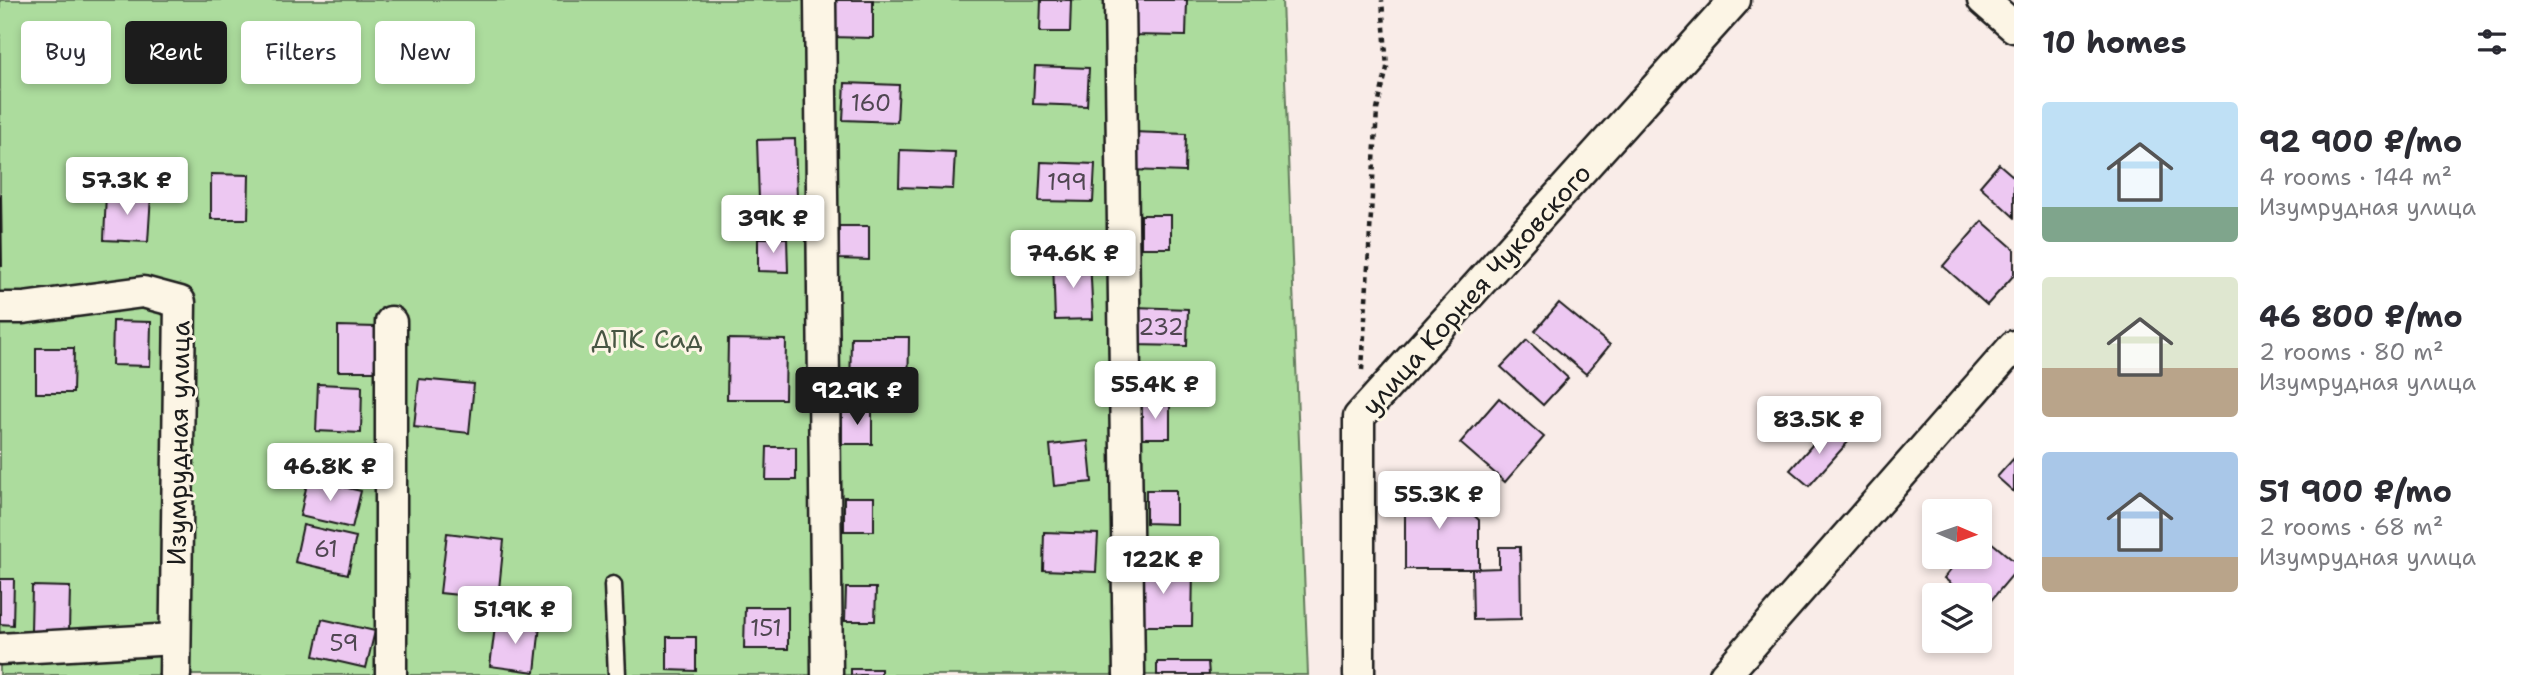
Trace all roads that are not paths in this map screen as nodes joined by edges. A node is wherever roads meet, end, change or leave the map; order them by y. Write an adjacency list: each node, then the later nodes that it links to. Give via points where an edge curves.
1 (820, 0): 15 (street)
2 (1120, 0): 16 (street)
3 (1735, 0): 17 (street, улица Корнея Чуковского, via 1359,417)
4 (1983, 0): 5 (street)
5 (2014, 27)
6 (0, 308): 10 (street, Изумрудная улица, via 143,292 180,303)
7 (391, 322): 13 (street)
8 (2014, 346): 18 (street)
9 (613, 585): 14 (lane)
10 (174, 639): 11 (street); 12 (street, Изумрудная улица)
11 (0, 649)
12 (175, 675)
13 (391, 675)
14 (617, 675)
15 (827, 675)
16 (1129, 675)
17 (1359, 675)
18 (1725, 675)

